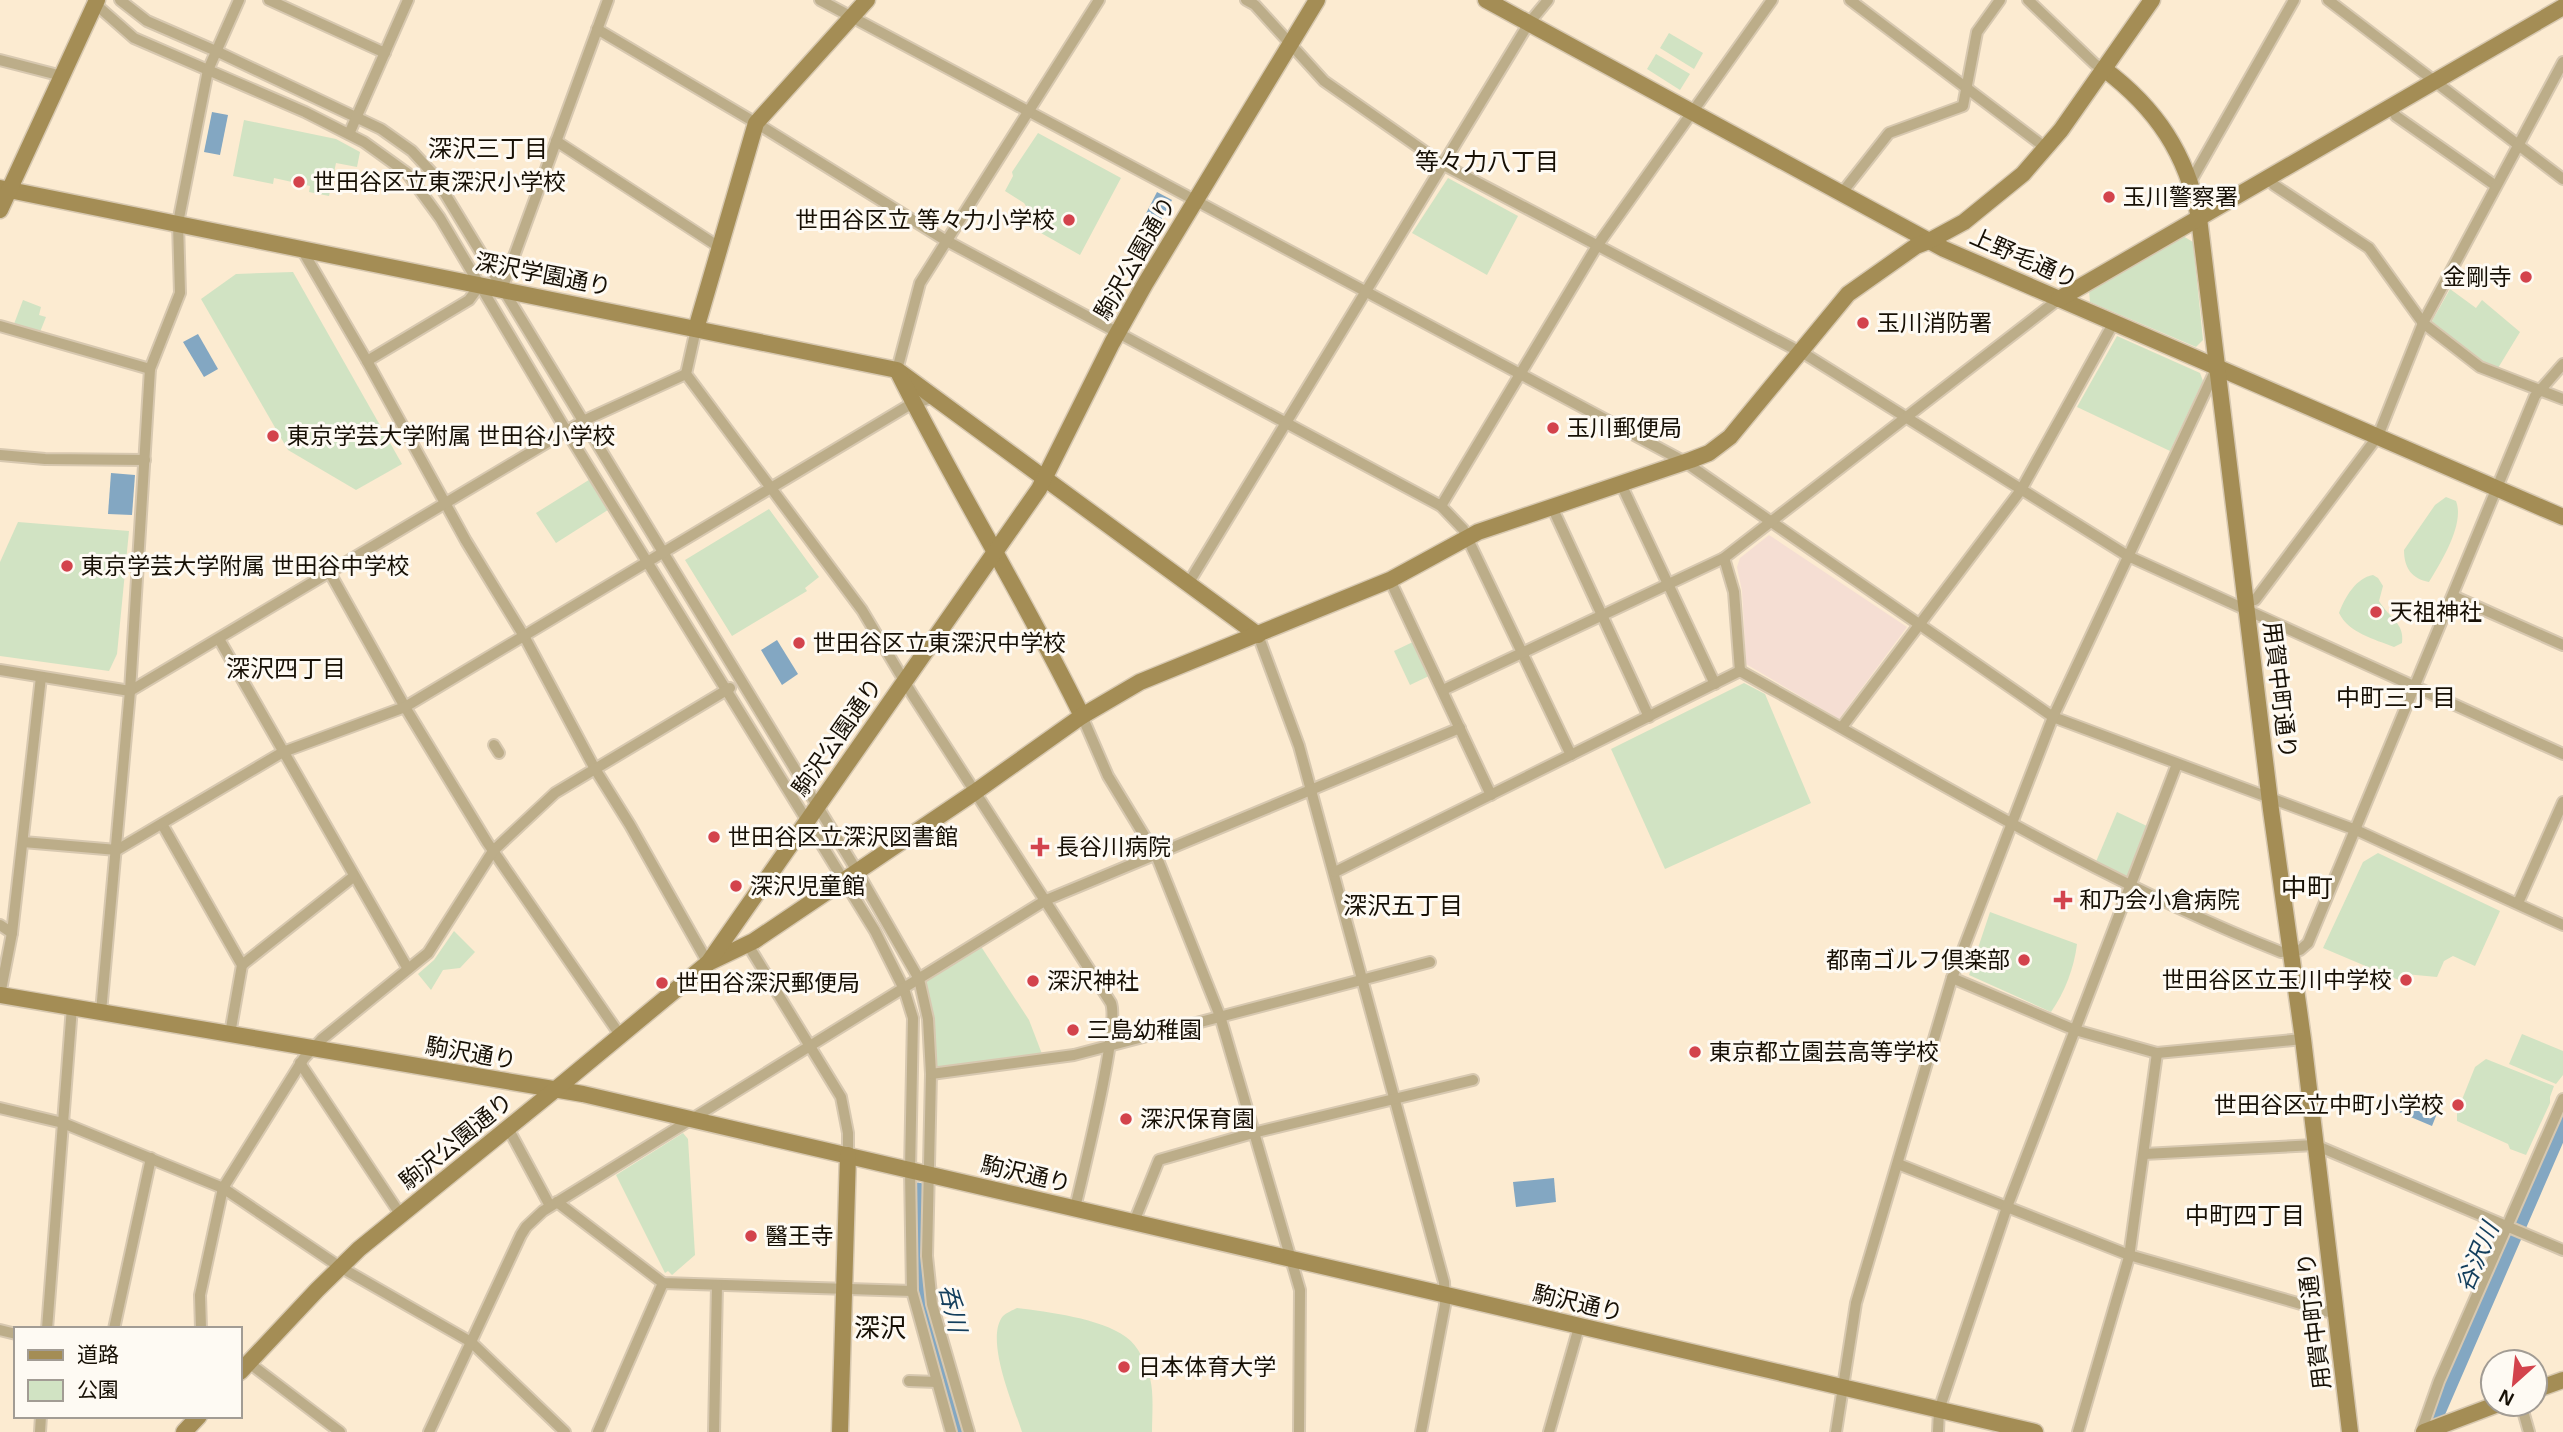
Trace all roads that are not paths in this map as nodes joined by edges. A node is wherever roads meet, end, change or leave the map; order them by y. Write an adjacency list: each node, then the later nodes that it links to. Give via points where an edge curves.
1 (120, 0): 26 (street, via 147,22)
2 (239, 0): 26 (street)
3 (269, 0): 27 (street)
4 (608, 0): 24 (street)
5 (820, 0): 22 (street)
6 (867, 0): 22 (street)
7 (1099, 0): 37 (street)
8 (1246, 0): 25 (street)
9 (1317, 0): 25 (street, 駒沢公園通り)
10 (1486, 0): 23 (street, 上野毛通り)
11 (1548, 0): 23 (street)
12 (1772, 0): 38 (street)
13 (1850, 0): 35 (street)
14 (2000, 0): 35 (street, via 1977,32)
15 (2028, 0): 30 (street)
16 (2152, 0): 30 (street)
17 (2294, 0): 48 (street)
18 (2328, 0): 34 (street)
19 (94, 1): 31 (street, via 134,38); 32 (street)
20 (409, 1): 27 (street)
21 (2563, 7): 34 (street)
22 (852, 17): 37 (street); 40 (street)
23 (1529, 23): 38 (street, 上野毛通り); 45 (street)
24 (597, 29): 40 (street); 42 (street)
25 (1291, 43): 45 (street, via 1324,81); 52 (street, 駒沢公園通り)
26 (216, 51): 31 (street); 39 (street)
27 (385, 53): 39 (street)
28 (0, 61): 32 (street)
29 (2563, 62): 33 (street)
30 (2104, 69): 44 (street); 48 (street, 用賀中町通り, via 2160,124)
31 (208, 71): 41 (street); 55 (street)
32 (62, 76): 50 (street)
33 (2558, 81): 43 (street)
34 (2434, 82): 36 (street); 43 (street)
35 (1967, 88): 44 (street); 51 (street, via 1963,106 1889,133)
36 (2391, 107): 46 (street); 49 (street, via 2396,116)
37 (1028, 111): 52 (street); 56 (street)
38 (1691, 113): 51 (street, 上野毛通り); 58 (street)
39 (357, 117): 41 (street); 62 (street, via 412,151 433,174)
40 (756, 123): 56 (street); 59 (street)
41 (349, 134): 61 (street, via 407,173)
42 (556, 141): 59 (street); 62 (street)
43 (2518, 146): 47 (street); 49 (street)
44 (2046, 148): 57 (street, via 2000,195)
45 (1444, 165): 58 (street); 63 (street)
46 (2269, 178): 54 (street); 66 (street, via 2369,248)
47 (2563, 179)
48 (2191, 181): 54 (street, 用賀中町通り)
49 (2497, 186): 66 (street)
50 (5, 189): 53 (street); 55 (street, 深沢学園通り)
51 (1841, 194): 57 (street, 上野毛通り)
52 (1195, 200): 63 (street); 69 (street, 駒沢公園通り)
53 (0, 210)
54 (2199, 218): 64 (street); 73 (street, 用賀中町通り)
55 (178, 223): 60 (street, 深沢学園通り); 74 (street, via 180,293)
56 (945, 240): 69 (street); 75 (street, via 920,283)
57 (1929, 241): 64 (street, 上野毛通り); 70 (street, via 1859,284)
58 (1597, 246): 70 (street); 77 (street)
59 (719, 247): 68 (street)
60 (300, 248): 61 (street, 深沢学園通り); 71 (street)
61 (480, 285): 62 (street, 深沢学園通り); 71 (street, via 469,300); 85 (street)
62 (502, 289): 68 (street, 深沢学園通り); 83 (street)
63 (1367, 293): 77 (street); 84 (street)
64 (2059, 299): 65 (street, 上野毛通り); 82 (street)
65 (2114, 322): 73 (street, 上野毛通り); 94 (street)
66 (2423, 323): 78 (street, via 2480,367); 86 (street)
67 (0, 326): 74 (street)
68 (696, 329): 75 (street, 深沢学園通り); 76 (street)
69 (1118, 333): 84 (street); 90 (street, 駒沢公園通り)
70 (1800, 352): 82 (street); 89 (street, via 1725,441)
71 (367, 361): 95 (street)
72 (2563, 364): 78 (street)
73 (2217, 366): 86 (street, 上野毛通り); 103 (street); 111 (street, 用賀中町通り)
74 (150, 369): 88 (street)
75 (897, 370): 79 (street, 深沢学園通り); 81 (street)
76 (686, 374): 83 (street); 92 (street)
77 (1520, 374): 89 (street); 96 (street)
78 (2539, 390): 80 (street); 93 (street)
79 (933, 397): 81 (street); 90 (street, 深沢学園通り)
80 (2563, 399)
81 (914, 404): 92 (street); 101 (street)
82 (1905, 417): 94 (street); 99 (street)
83 (585, 420): 85 (street); 102 (street)
84 (1286, 424): 96 (street); 108 (street)
85 (567, 432): 95 (street); 105 (street)
86 (2378, 436): 93 (street, 上野毛通り); 111 (street)
87 (0, 455): 88 (street)
88 (145, 460): 127 (street)
89 (1685, 462): 91 (street); 99 (street)
90 (1045, 479): 101 (street, 駒沢公園通り); 108 (street, 深沢学園通り)
91 (1620, 484): 97 (street); 109 (street)
92 (770, 488): 102 (street); 122 (street, via 862,610)
93 (2497, 488): 98 (street, 上野毛通り); 110 (street)
94 (2021, 490): 103 (street); 113 (street)
95 (446, 504): 106 (street); 115 (street)
96 (1441, 506): 100 (street)
97 (1552, 507): 100 (street); 112 (street)
98 (2563, 517)
99 (1769, 523): 104 (street); 113 (street)
100 (1467, 537): 107 (street); 118 (street)
101 (995, 552): 122 (street, 駒沢公園通り); 130 (street)
102 (663, 553): 105 (street); 123 (street)
103 (2129, 556): 111 (street); 132 (street)
104 (1724, 558): 109 (street); 120 (street, via 1734,592)
105 (648, 562): 115 (street); 128 (street)
106 (330, 573): 116 (street); 129 (street)
107 (1390, 580): 114 (street); 126 (street)
108 (1188, 584): 114 (street, 深沢学園通り)
109 (1668, 584): 112 (street); 124 (street)
110 (2453, 596): 117 (street); 125 (street)
111 (2246, 606): 125 (street); 143 (street, 用賀中町通り)
112 (1602, 616): 118 (street); 131 (street)
113 (1919, 626): 132 (street); 133 (street)
114 (1258, 635): 130 (street, via 1140,682); 140 (street)
115 (524, 636): 129 (street); 139 (street)
116 (219, 639): 127 (street); 135 (street)
117 (2563, 645)
118 (1522, 653): 126 (street); 137 (street)
119 (0, 670): 121 (street)
120 (1740, 671): 124 (street); 133 (street)
121 (41, 677): 127 (street); 150 (street)
122 (905, 680): 141 (street); 145 (street, 駒沢公園通り)
123 (742, 682): 128 (street); 145 (street)
124 (1715, 684): 131 (street)
125 (2413, 687): 136 (street); 149 (street)
126 (1443, 690): 134 (street)
127 (130, 691): 151 (street)
128 (726, 691): 139 (street); 146 (street)
129 (405, 707): 135 (street); 152 (street)
130 (1082, 716): 141 (street); 153 (street, via 1108,776)
131 (1649, 717): 137 (street)
132 (2053, 717): 138 (street); 148 (street)
133 (1842, 727): 148 (street)
134 (1460, 728): 140 (street); 142 (street)
135 (283, 752): 147 (street); 156 (street)
136 (2563, 754)
137 (1571, 755): 142 (street)
138 (2177, 764): 143 (street); 158 (street)
139 (595, 769): 152 (street, via 555,793); 167 (street)
140 (1311, 790): 153 (street); 155 (street)
141 (975, 792): 154 (street); 159 (street)
142 (1491, 795): 155 (street)
143 (2270, 797): 149 (street); 165 (street, 用賀中町通り)
144 (2563, 802): 160 (street)
145 (816, 806): 146 (street, 駒沢公園通り); 154 (street)
146 (806, 821): 157 (street); 167 (street, 駒沢公園通り)
147 (162, 824): 151 (street); 168 (street)
148 (2010, 825): 158 (street); 170 (street)
149 (2356, 830): 160 (street); 165 (street, via 2308,943)
150 (23, 842): 151 (street); 163 (street)
151 (117, 850): 176 (street)
152 (493, 851): 169 (street, via 428,953); 180 (street)
153 (1156, 855): 159 (street); 177 (street)
154 (857, 870): 157 (street); 171 (street)
155 (1335, 872): 172 (street)
156 (354, 877): 168 (street); 169 (street)
157 (843, 880): 164 (street); 173 (street)
158 (2130, 887): 165 (street); 178 (street)
159 (1046, 900): 171 (street); 182 (street, via 1111,1003)
160 (2518, 903): 162 (street)
161 (0, 925): 163 (street)
162 (2563, 925)
163 (12, 933): 174 (street)
164 (748, 945): 167 (street); 183 (street)
165 (2291, 953): 181 (street, 用賀中町通り)
166 (1430, 961): 172 (street)
167 (708, 963): 180 (street, 駒沢公園通り)
168 (242, 965): 179 (street)
169 (408, 969): 184 (street)
170 (1952, 978): 178 (street); 201 (street)
171 (919, 979): 173 (street); 187 (street, via 928,1019)
172 (1363, 979): 177 (street); 191 (street)
173 (904, 989): 183 (street); 202 (street, via 913,1018)
174 (0, 995): 175 (street, 駒沢通り)
175 (72, 1007): 176 (street, 駒沢通り); 194 (street)
176 (101, 1012): 179 (street, 駒沢通り)
177 (1220, 1016): 182 (street); 196 (street)
178 (2075, 1030): 185 (street); 206 (street)
179 (230, 1034): 184 (street, 駒沢通り)
180 (620, 1035): 189 (street, 駒沢公園通り)
181 (2303, 1039): 185 (street); 197 (street, 用賀中町通り)
182 (1109, 1045): 187 (street, via 1074,1055); 207 (street)
183 (811, 1046): 193 (street); 199 (street, via 841,1097)
184 (313, 1048): 186 (street); 189 (street, 駒沢通り)
185 (2157, 1053): 198 (street)
186 (300, 1063): 204 (street); 208 (street)
187 (931, 1074): 203 (street)
188 (1474, 1080): 191 (street)
189 (556, 1089): 193 (street, 駒沢通り); 195 (street, 駒沢公園通り)
190 (2563, 1099): 210 (street)
191 (1395, 1100): 196 (street); 219 (street)
192 (0, 1108): 194 (street)
193 (692, 1119): 199 (street, 駒沢通り); 205 (street)
194 (63, 1122): 200 (street); 221 (street)
195 (508, 1128): 205 (street); 208 (street, 駒沢公園通り)
196 (1253, 1133): 209 (street, via 1159,1160); 213 (street)
197 (2315, 1145): 198 (street); 210 (street); 220 (street, 用賀中町通り)
198 (2144, 1154): 212 (street)
199 (848, 1155): 202 (street, 駒沢通り); 217 (street)
200 (151, 1158): 204 (street); 222 (street)
201 (1898, 1164): 206 (street); 229 (street, via 1856,1303)
202 (910, 1170): 203 (street, 駒沢通り); 218 (street)
203 (927, 1174): 207 (street, 駒沢通り); 241 (street, via 932,1304)
204 (223, 1188): 214 (street); 223 (street, via 200,1295)
205 (554, 1204): 215 (street); 225 (street, via 521,1235)
206 (2007, 1207): 212 (street); 230 (street)
207 (1075, 1208): 209 (street, 駒沢通り)
208 (400, 1214): 214 (street, 駒沢公園通り)
209 (1134, 1222): 213 (street, 駒沢通り)
210 (2507, 1226): 211 (street); 250 (street, via 2431,1401)
211 (2563, 1250)
212 (2129, 1255): 220 (street); 248 (street)
213 (1290, 1260): 219 (street, 駒沢通り); 242 (street, via 1300,1290)
214 (340, 1266): 225 (street); 226 (street, 駒沢公園通り)
215 (663, 1283): 216 (street); 237 (street)
216 (717, 1285): 217 (street); 238 (street)
217 (844, 1289): 218 (street); 239 (street)
218 (912, 1290): 228 (street)
219 (1446, 1294): 224 (street, 駒沢通り); 243 (street)
220 (2336, 1314): 249 (street, 用賀中町通り)
221 (47, 1327)
222 (114, 1327)
223 (201, 1327)
224 (1579, 1327): 229 (street, 駒沢通り); 244 (street)
225 (471, 1342): 235 (street); 236 (street)
226 (244, 1368): 234 (street)
227 (909, 1381): 228 (street)
228 (937, 1382): 240 (street)
229 (1842, 1387): 230 (street, 駒沢通り); 245 (street)
230 (1939, 1410): 246 (street); 247 (street, 駒沢通り)
231 (2479, 1411): 250 (street)
232 (197, 1418): 233 (street)
233 (184, 1432)
234 (340, 1432)
235 (429, 1432)
236 (565, 1432)
237 (598, 1432)
238 (714, 1432)
239 (840, 1432)
240 (951, 1432)
241 (969, 1432)
242 (1299, 1432)
243 (1421, 1432)
244 (1549, 1432)
245 (1836, 1432)
246 (1938, 1432)
247 (2035, 1432)
248 (2078, 1432)
249 (2350, 1432)
250 (2422, 1432)

